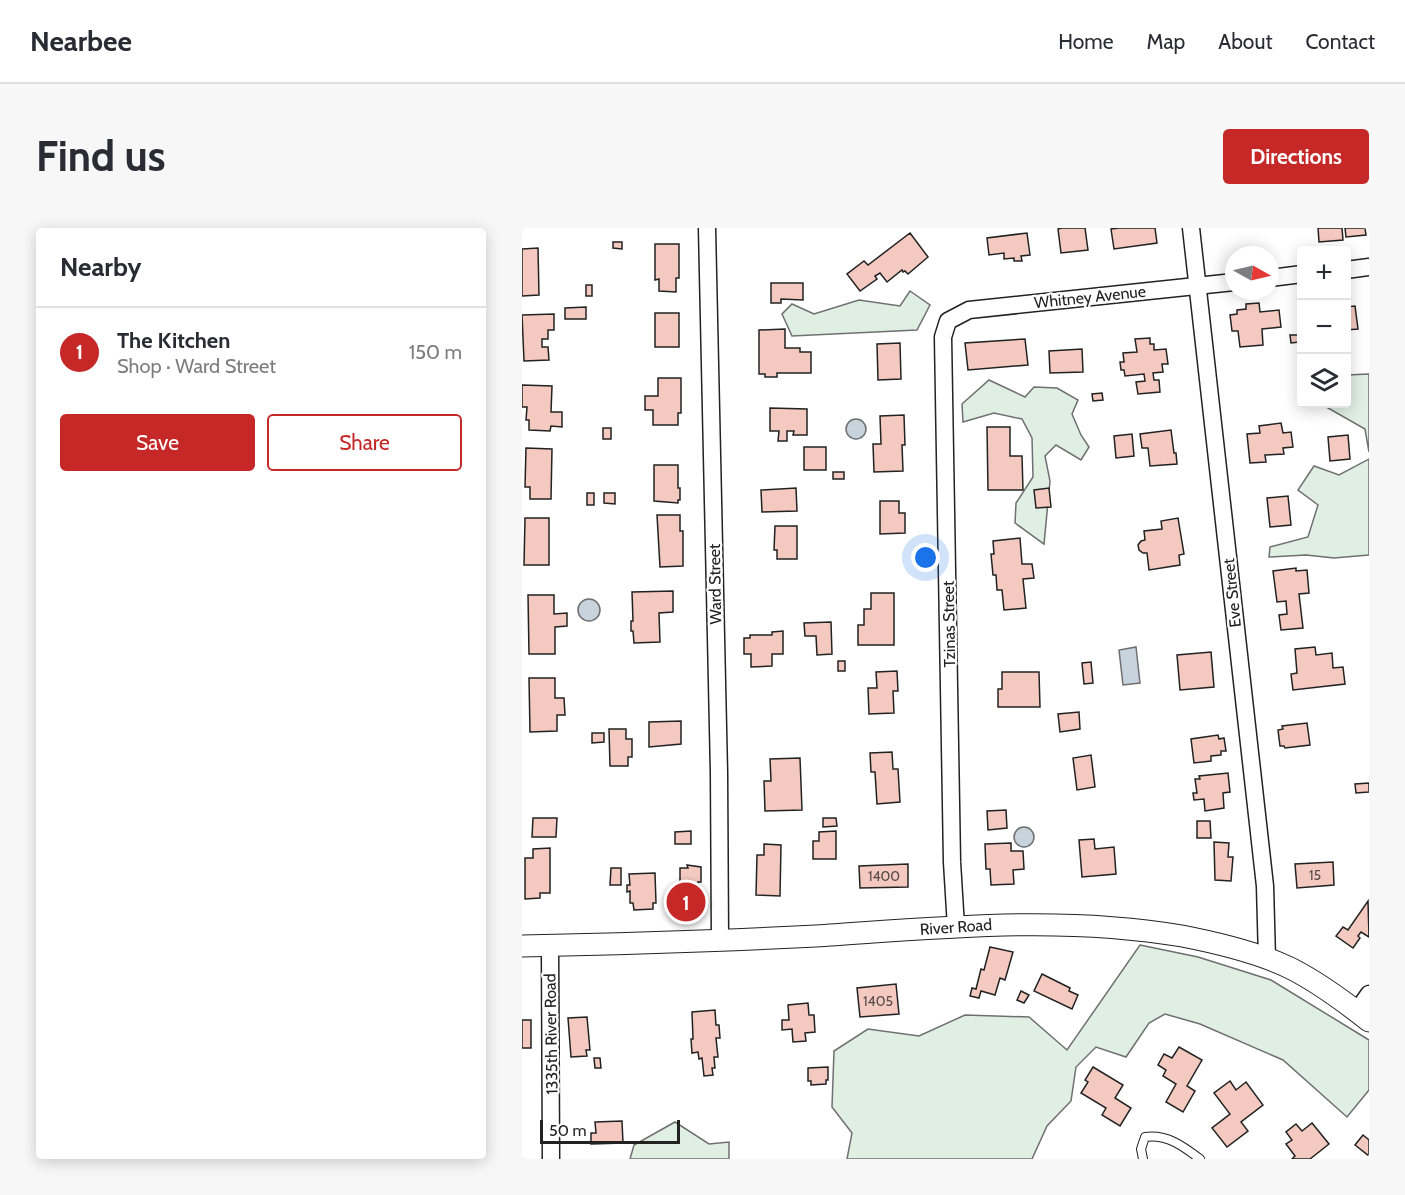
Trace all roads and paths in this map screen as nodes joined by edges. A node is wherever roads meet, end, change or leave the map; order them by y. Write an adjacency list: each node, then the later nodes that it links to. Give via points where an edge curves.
1 (707, 228): 11 (street, Ward Street)
2 (1191, 228): 8 (street, Eve Street)
3 (1369, 267): 4 (street)
4 (1351, 269)
5 (1297, 275): 6 (street)
6 (1279, 277)
7 (1225, 283): 8 (street, Whitney Avenue)
8 (1198, 286): 9 (street, Whitney Avenue, via 969,310); 14 (street, Eve Street, via 1265,886)
9 (948, 321): 10 (street, Tzinas Street, via 943,349)
10 (956, 927): 11 (street, River Road); 14 (street, River Road, via 1114,927 1229,946)
11 (720, 940): 13 (street, River Road)
12 (522, 945): 13 (street, River Road)
13 (550, 945): 18 (street, 1335th River Road)
14 (1267, 959): 16 (street, River Road, via 1311,980)
15 (1369, 994): 16 (street)
16 (1363, 1016)
17 (1197, 1158): 19 (lane, via 1170,1138 1155,1136 1145,1137)
18 (551, 1159)
19 (1143, 1159)

